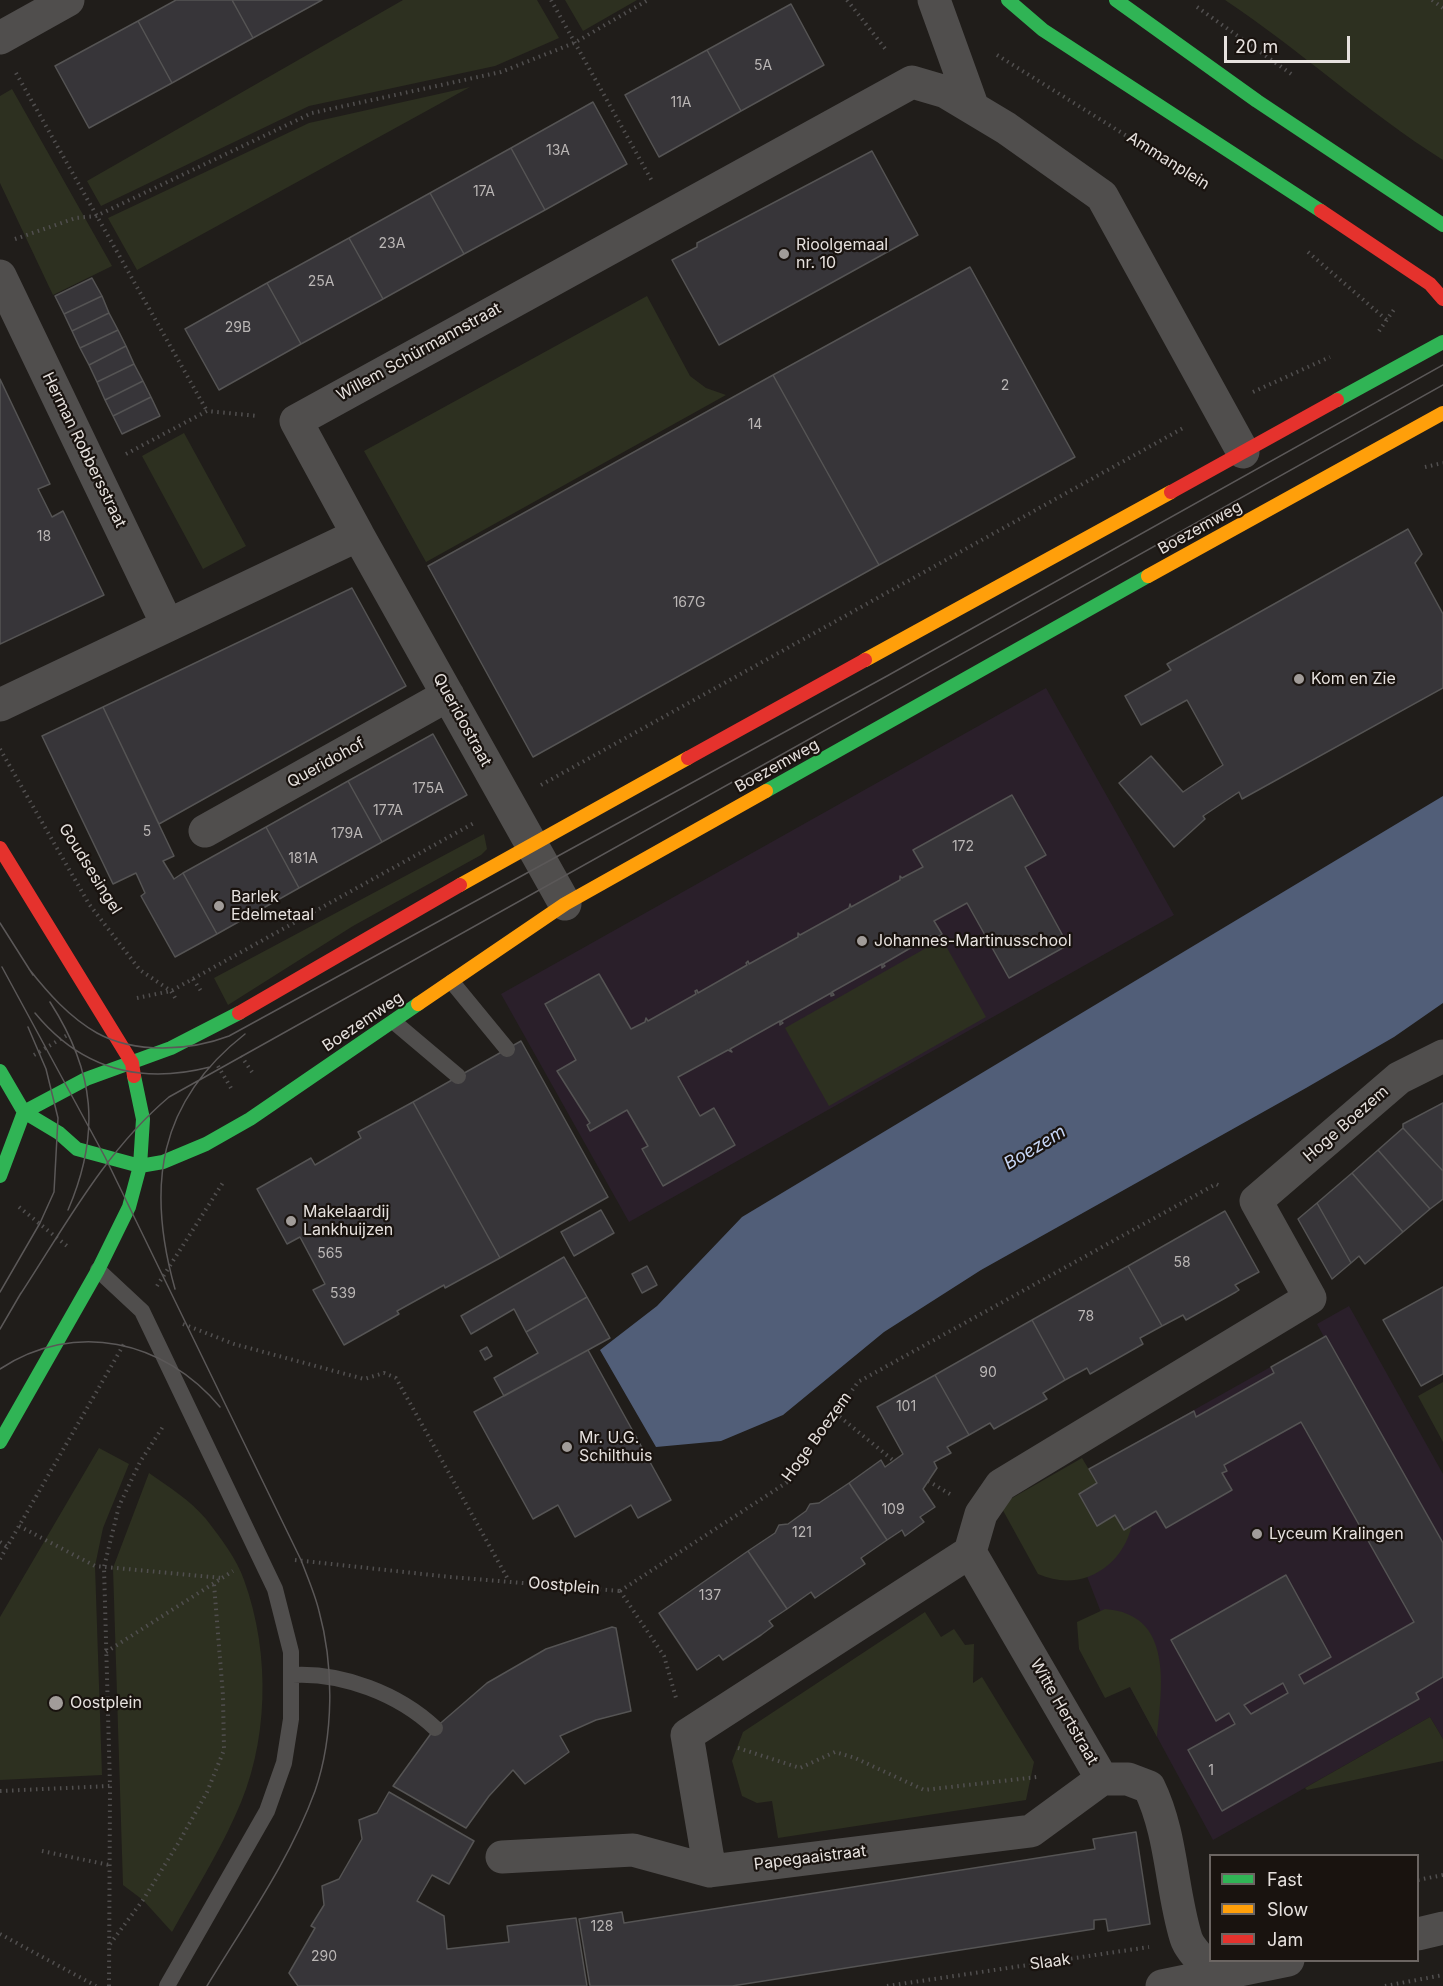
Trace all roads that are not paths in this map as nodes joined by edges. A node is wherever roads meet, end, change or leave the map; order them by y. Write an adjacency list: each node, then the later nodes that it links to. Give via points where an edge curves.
1 (68, 0): 5 (street)
2 (934, 0): 6 (street)
3 (1008, 0): 9 (main road, via 1043,30 1388,254 1430,284)
4 (1116, 0): 7 (main road, via 1257,101)
5 (6, 51)
6 (973, 108): 12 (street, via 1102,196); 13 (street, Willem Schürmannstraat, via 945,92 912,82 296,421)
7 (1443, 225)
8 (0, 276): 14 (street, Herman Robbersstraat)
9 (1443, 299)
10 (1443, 342): 12 (main road)
11 (1443, 413): 20 (main road, Boezemweg)
12 (1243, 452): 18 (main road)
13 (358, 535): 14 (street); 15 (street, Queridostraat)
14 (167, 624): 16 (street)
15 (448, 695): 17 (street, Queridohof); 18 (street, Queridostraat)
16 (0, 705)
17 (205, 831)
18 (531, 844): 20 (street, Queridostraat); 25 (main road, via 221,1023)
19 (0, 848): 25 (main road)
20 (565, 904): 21 (main road, Boezemweg)
21 (452, 982): 22 (main road, Boezemweg); 23 (lane)
22 (394, 1022): 27 (lane); 29 (main road, Boezemweg, via 223,1134 163,1162)
23 (507, 1049)
24 (1443, 1056): 33 (street, Hoge Boezem, via 1399,1078 1256,1201 1310,1299 1001,1485 981,1513)
25 (132, 1063): 28 (main road, via 86,1079); 29 (main road, via 143,1119)
26 (0, 1071): 28 (main road)
27 (458, 1076)
28 (24, 1112): 29 (main road, via 78,1149); 30 (main road)
29 (140, 1166): 31 (main road, via 129,1207)
30 (0, 1176)
31 (98, 1270): 32 (main road); 34 (lane, via 142,1311 275,1589 291,1652)
32 (0, 1442)
33 (970, 1552): 36 (street, Witte Hertstraat); 38 (street, via 687,1735)
34 (292, 1676): 35 (lane, via 329,1676 359,1684 401,1704); 43 (lane, via 284,1763 267,1810)
35 (435, 1728)
36 (1102, 1779): 38 (street, Papegaaistraat, via 1031,1831); 42 (street, Witte Hertstraat, via 1128,1779 1149,1787 1159,1809 1187,1942)
37 (502, 1857): 38 (street, Papegaaistraat, via 633,1850)
38 (710, 1871)
39 (1443, 1928): 40 (street)
40 (1419, 1934)
41 (1281, 1962): 42 (street)
42 (1219, 1981): 44 (street)
43 (167, 1986)
44 (1162, 1986)

